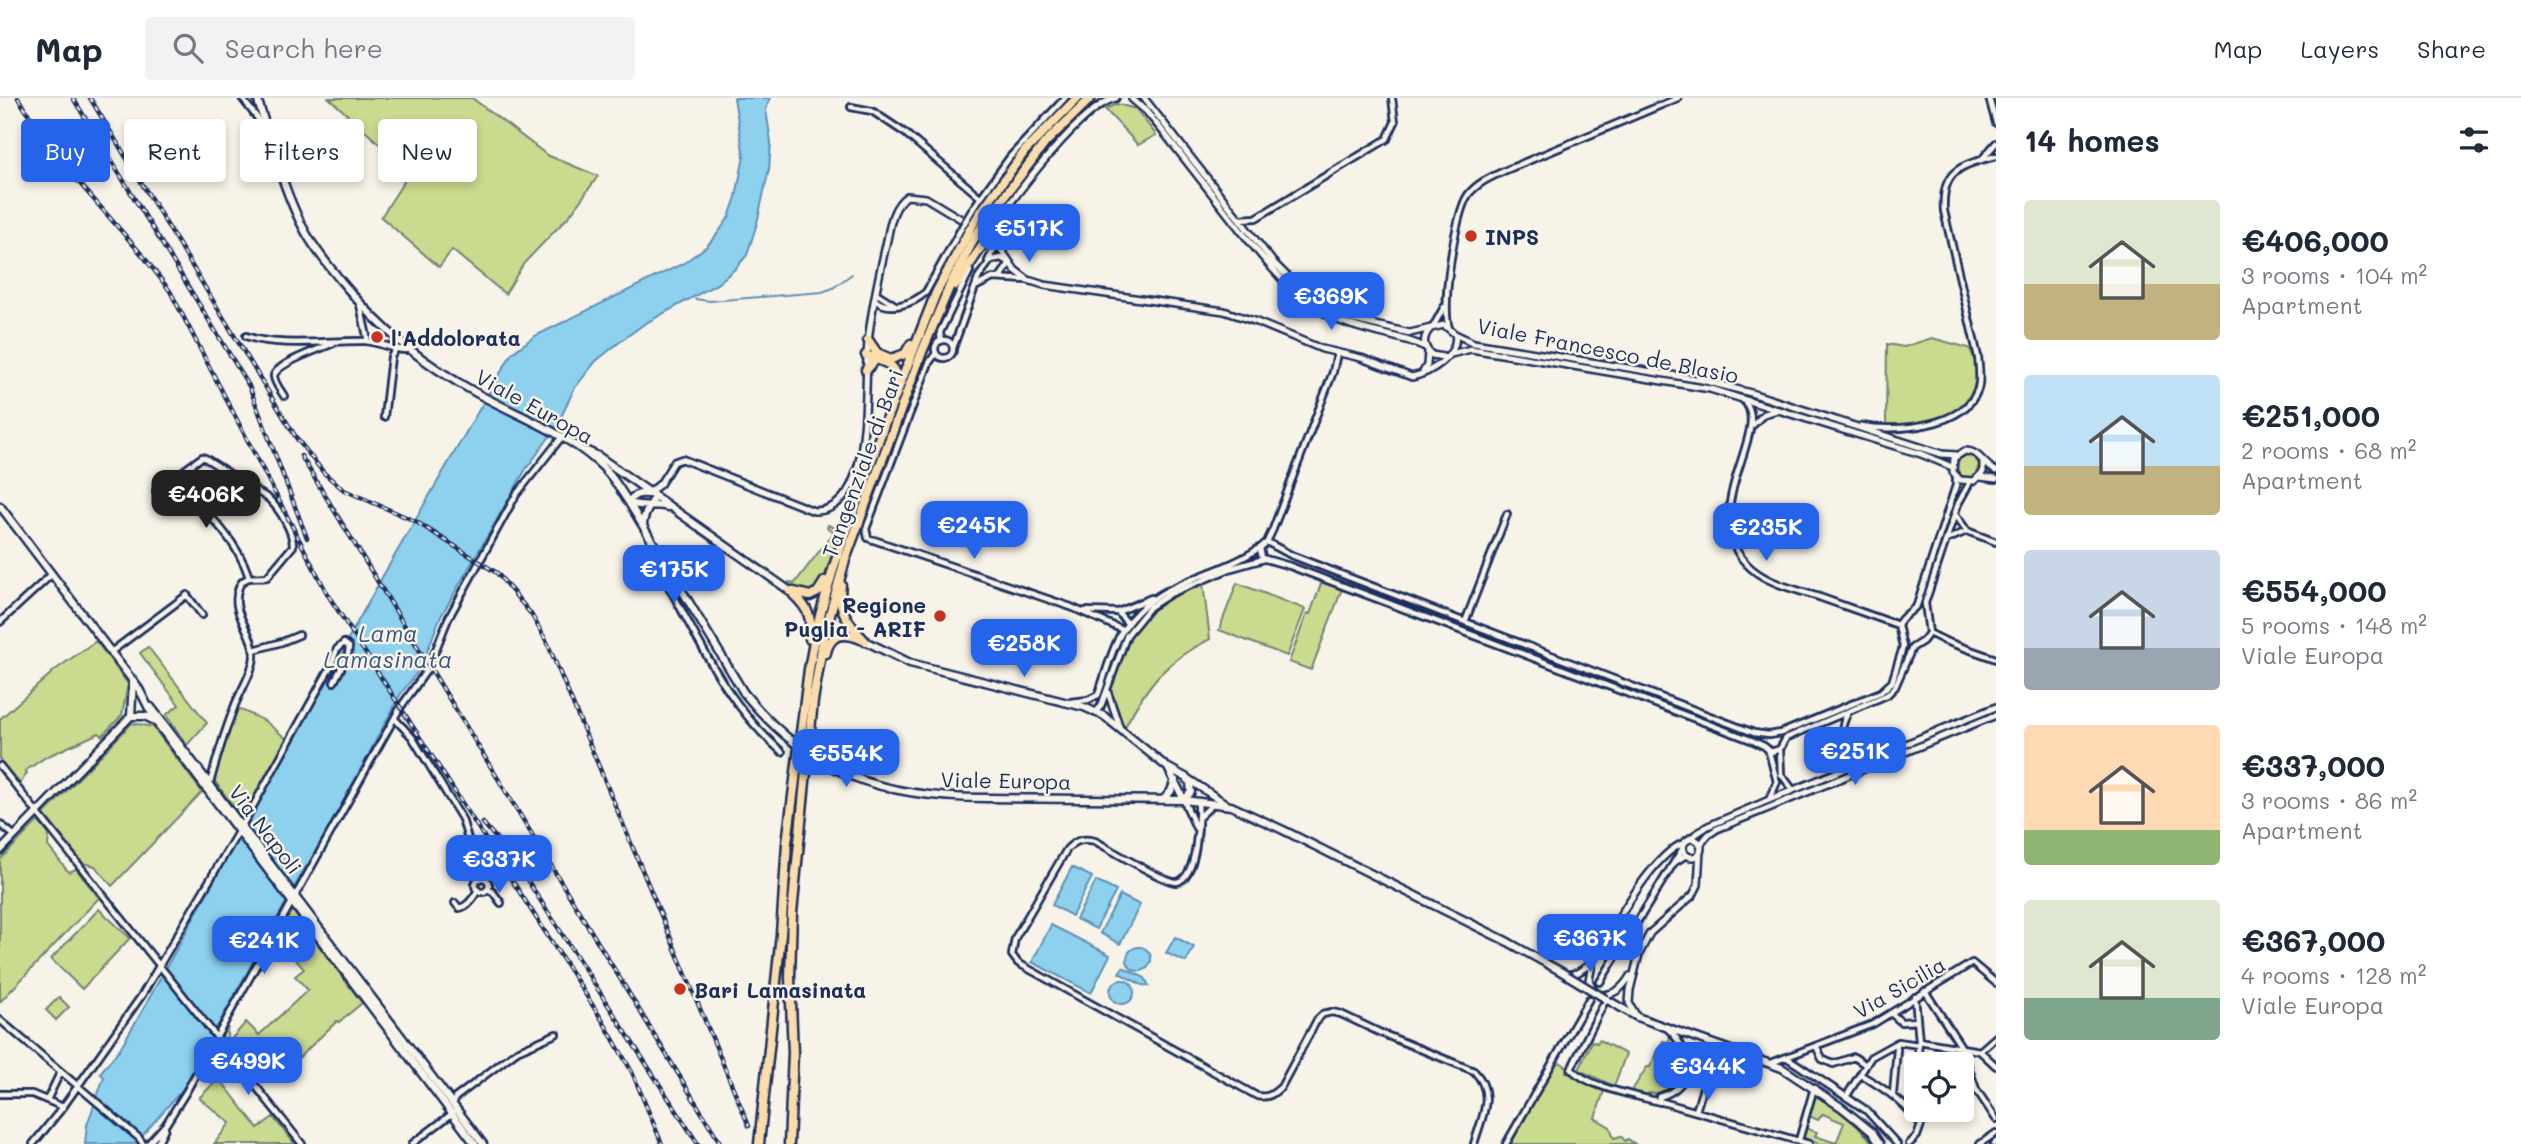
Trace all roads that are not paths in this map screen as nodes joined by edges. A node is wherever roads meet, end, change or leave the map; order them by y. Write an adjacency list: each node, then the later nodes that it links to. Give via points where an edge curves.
1 (242, 98): 13 (street)
2 (257, 98): 14 (main road, Viale Europa)
3 (1065, 98): 20 (street, via 1017,148)
4 (1077, 98): 21 (highway, Tangenziale di Bari, via 1025,151)
5 (1091, 98): 21 (highway, Tangenziale di Bari)
6 (1116, 98): 24 (street, bridge, via 1094,110 1052,152)
7 (1132, 98): 26 (street)
8 (1144, 98): 22 (street)
9 (1392, 98): 22 (street, via 1395,122 1387,139 1256,218)
10 (1678, 98): 34 (street, via 1480,183 1462,207)
11 (1989, 98): 15 (street)
12 (851, 107): 20 (street, via 873,111 905,133)
13 (258, 119)
14 (264, 119)
15 (1996, 123)
16 (1996, 143): 18 (street)
17 (1996, 156): 18 (street)
18 (1981, 160): 67 (street, via 1953,173 1942,197 1978,357 1979,380 1972,400 1948,419 1905,427 1877,429)
19 (287, 182): 35 (main road, Viale Europa, via 306,233)
20 (981, 198): 21 (street)
21 (980, 213): 23 (highway, Tangenziale di Bari, bridge); 23 (street, bridge)
22 (1238, 219): 26 (street)
23 (969, 231): 36 (street, via 926,292); 39 (highway, Tangenziale di Bari); 40 (highway, Tangenziale di Bari)
24 (984, 243): 39 (highway); 48 (street, via 949,311)
25 (997, 243): 27 (street); 29 (street); 33 (street, via 926,198 907,196 893,214)
26 (1255, 244): 28 (street)
27 (1010, 263): 29 (street, via 996,258); 30 (street); 31 (street)
28 (1271, 264): 41 (street, via 1323,305 1354,320 1410,333); 53 (street, via 1297,294 1338,320)
29 (986, 265): 32 (street)
30 (1000, 278): 31 (street); 32 (street)
31 (1027, 280): 56 (street, via 1224,311)
32 (975, 287): 45 (street)
33 (875, 296): 36 (street); 37 (street); 38 (street)
34 (1445, 303): 41 (street); 42 (street)
35 (360, 304): 47 (street); 52 (main road, Viale Europa)
36 (895, 305): 37 (street)
37 (885, 306): 38 (street)
38 (871, 317): 46 (street)
39 (934, 324): 97 (highway, Tangenziale di Bari)
40 (922, 328): 59 (highway, via 900,357); 66 (highway, Tangenziale di Bari)
41 (1431, 328): 42 (street); 53 (street, via 1425,337)
42 (1449, 328): 43 (street)
43 (1455, 334): 58 (street, via 1456,345); 67 (street, Viale Francesco de Blasio, via 1474,342 1702,380)
44 (246, 335): 50 (street)
45 (957, 335): 49 (street); 51 (street)
46 (868, 340): 57 (street); 59 (highway)
47 (368, 341): 50 (street); 54 (street)
48 (941, 341): 49 (street); 55 (street)
49 (948, 341): 51 (street)
50 (338, 342): 63 (street, via 304,354 274,373)
51 (953, 348): 55 (street, via 946,358)
52 (407, 349): 54 (street); 69 (main road, Viale Europa)
53 (1426, 349): 58 (street, via 1437,357); 61 (street, via 1427,365)
54 (395, 350): 65 (street)
55 (936, 353): 103 (street, via 866,529 868,538)
56 (1337, 353): 61 (street, via 1412,377); 91 (street)
57 (866, 355): 59 (highway); 60 (street)
58 (1449, 355): 61 (street); 62 (street, Viale Francesco de Blasio, via 1471,349)
59 (876, 356): 60 (highway); 66 (highway, via 894,367 897,376)
60 (866, 370): 81 (street, via 862,448 847,494 833,508 814,511 682,459 674,461)
61 (1420, 375)
62 (1735, 395): 64 (street, Viale Francesco de Blasio); 68 (street, via 1750,408)
63 (284, 396)
64 (1783, 410): 68 (street, via 1764,414); 73 (street, Viale Francesco de Blasio)
65 (384, 417)
66 (885, 422): 87 (highway, Tangenziale di Bari)
67 (1842, 422): 71 (street, Viale Francesco de Blasio)
68 (1752, 425): 112 (street, via 1728,506 1729,528 1739,554 1772,581)
69 (559, 437): 70 (main road, Viale Europa); 135 (street, via 516,495 444,627 429,667)
70 (580, 448): 81 (main road); 82 (main road, Viale Europa, via 607,472)
71 (1957, 455): 72 (street, via 1970,450); 73 (street)
72 (1983, 462): 74 (street); 76 (street)
73 (1952, 467): 75 (street)
74 (1996, 471)
75 (1956, 477): 79 (street); 105 (street)
76 (1980, 477): 78 (street); 79 (street)
77 (172, 479): 80 (street); 100 (street, via 234,543); 100 (street, via 202,457 276,505 293,546 267,577)
78 (1996, 479)
79 (1970, 482): 86 (street)
80 (156, 491)
81 (654, 495): 82 (main road, via 639,493); 84 (main road); 85 (main road)
82 (629, 503): 84 (main road); 89 (main road, Viale Europa)
83 (0, 506): 99 (main road, Via Napoli)
84 (649, 506): 85 (main road); 89 (main road)
85 (672, 509): 101 (main road)
86 (1954, 513): 90 (street); 92 (street)
87 (852, 514): 101 (highway, via 818,592 805,596); 123 (highway, Tangenziale di Bari, via 826,591)
88 (1507, 514): 109 (street)
89 (643, 528): 98 (main road, Viale Europa)
90 (1967, 531): 92 (street); 93 (street)
91 (1267, 542): 94 (street); 95 (street)
92 (1945, 542): 107 (street, via 1925,603)
93 (1996, 542)
94 (1260, 548): 96 (street, via 1260,556); 102 (street)
95 (1276, 548): 96 (street, via 1275,556); 109 (street)
96 (1268, 559): 126 (street, via 1232,568 1150,607 1126,635); 139 (street)
97 (845, 560): 118 (highway, via 840,603 849,624); 123 (highway, Tangenziale di Bari)
98 (664, 562): 142 (street, via 667,585 726,689 760,733); 150 (main road, Viale Europa, bridge, via 744,693 788,739 834,769 893,790 939,797)
99 (52, 574): 108 (street); 121 (main road, Via Napoli)
100 (249, 577): 120 (street, via 238,589 236,608)
101 (790, 590): 123 (highway, via 812,620)
102 (1152, 598): 104 (street); 111 (street)
103 (1071, 607): 104 (street, via 1092,613); 110 (street)
104 (1118, 612): 111 (street)
105 (1911, 612): 107 (street); 112 (street)
106 (202, 615): 121 (street, via 187,595)
107 (1927, 619): 114 (street)
108 (0, 622)
109 (1465, 622): 138 (street, via 1737,727)
110 (1107, 623): 113 (street); 117 (street)
111 (1128, 624): 113 (street)
112 (1898, 625): 116 (street)
113 (1123, 630): 117 (street)
114 (1929, 634): 119 (street); 122 (street)
115 (299, 635): 120 (street)
116 (1902, 639): 119 (street); 138 (street, via 1892,682 1881,692)
117 (1118, 640): 127 (street)
118 (865, 641): 123 (highway, via 848,634 837,636); 128 (main road, via 910,663)
119 (1918, 643): 132 (street, via 1908,653 1891,691)
120 (254, 650): 148 (street)
121 (111, 652): 124 (main road, Via Napoli)
122 (1996, 659)
123 (813, 668): 229 (highway, Tangenziale di Bari, via 787,843); 230 (highway, Tangenziale di Bari, via 792,913)
124 (133, 681): 129 (main road, Via Napoli); 134 (main road)
125 (334, 682): 160 (street, via 348,655 344,643)
126 (1107, 690): 131 (street); 137 (street)
127 (1098, 695): 128 (street); 131 (street)
128 (1066, 702): 131 (main road)
129 (147, 703): 136 (main road, Via Napoli); 148 (main road, Via Napoli)
130 (1996, 707): 143 (street)
131 (1096, 712): 137 (main road)
132 (1848, 712): 140 (street, via 1786,738); 143 (street, via 1842,741 1851,754)
133 (1996, 715): 164 (street, via 1717,829)
134 (131, 716): 136 (main road); 156 (main road)
135 (395, 719): 166 (street, via 412,737 462,819); 169 (street)
136 (156, 722): 160 (main road, Via Napoli)
137 (1121, 729): 145 (main road)
138 (1772, 735): 139 (street, via 1765,738); 140 (street, via 1780,738)
139 (1764, 746): 141 (street)
140 (1781, 746): 141 (street); 149 (street, via 1781,774)
141 (1769, 751): 153 (street, via 1777,782)
142 (782, 752)
143 (1867, 760): 149 (street)
144 (0, 766): 156 (street)
145 (1167, 767): 146 (main road); 147 (main road)
146 (1175, 778): 150 (main road); 151 (main road)
147 (1190, 781): 151 (main road, via 1191,792); 152 (main road); 155 (main road)
148 (210, 783): 160 (main road, Via Napoli)
149 (1794, 790): 153 (street)
150 (1164, 799): 151 (main road, Viale Europa)
151 (1184, 800): 152 (main road, Viale Europa); 157 (street)
152 (1198, 800): 154 (main road, Viale Europa); 157 (street); 158 (street)
153 (1769, 800): 163 (street, via 1708,826)
154 (1215, 803): 155 (main road, Viale Europa); 158 (street)
155 (1231, 806): 175 (main road, Viale Europa)
156 (38, 813): 162 (main road); 174 (street)
157 (1189, 813): 161 (street)
158 (1198, 819): 161 (street)
159 (0, 824): 162 (street)
160 (240, 829): 169 (main road, Via Napoli); 174 (street)
161 (1196, 829): 231 (street, via 1194,858 1184,877 1174,882 1095,841 1074,842 1015,939 1012,955 1029,970 1265,1097 1281,1087 1322,1014 1342,1014 1474,1071 1484,1082 1487,1097)
162 (15, 836): 165 (main road)
163 (1685, 847): 164 (street, via 1696,855); 164 (street, via 1693,839); 172 (street, via 1675,848 1655,866); 176 (street)
164 (1700, 848): 173 (street, via 1693,895 1650,933)
165 (0, 851)
166 (480, 879): 167 (street, via 488,881); 168 (street)
167 (488, 889): 168 (street); 171 (street)
168 (478, 890): 170 (street, via 464,907)
169 (293, 898): 188 (street); 215 (main road, Via Napoli)
170 (455, 903)
171 (501, 903)
172 (1601, 949): 175 (street, via 1583,970); 179 (street, via 1589,972)
173 (1634, 967): 179 (street, via 1621,989); 183 (street, via 1629,1003)
174 (161, 968): 188 (street); 205 (street)
175 (1563, 973): 179 (main road, Viale Europa, bridge)
176 (1600, 982)
177 (1996, 983): 178 (street, Via Sicilia, via 1972,963)
178 (1924, 991): 180 (street, Via Sicilia); 194 (street)
179 (1600, 996): 183 (main road, Viale Europa); 212 (street, via 1571,1069 1608,1087)
180 (1915, 997): 182 (street, Via Sicilia); 185 (street)
181 (1589, 999): 232 (street)
182 (1892, 1014): 185 (street, via 1901,1022); 193 (street, Via Sicilia)
183 (1637, 1017): 186 (main road, Viale Europa)
184 (0, 1020): 202 (street)
185 (1917, 1021): 191 (street)
186 (1668, 1028): 192 (main road, Viale Europa); 212 (street, via 1682,1043 1687,1064 1678,1087 1659,1097)
187 (556, 1034): 215 (street, via 517,1051 455,1098)
188 (216, 1036): 219 (street); 225 (street)
189 (1996, 1037): 195 (street)
190 (1896, 1043): 191 (street); 200 (street); 209 (street)
191 (1919, 1043): 194 (street); 196 (street)
192 (1716, 1044): 199 (main road, Viale Europa); 216 (street)
193 (1816, 1046): 198 (street, Via Sicilia); 200 (street, via 1822,1059 1833,1064 1854,1057)
194 (1962, 1048): 195 (street); 197 (street)
195 (1980, 1051): 201 (street)
196 (1918, 1052)
197 (1963, 1052)
198 (1786, 1057): 199 (street, Via Sicilia); 210 (street)
199 (1771, 1063): 206 (main road, Viale Europa)
200 (1866, 1065): 203 (street)
201 (1996, 1066)
202 (60, 1073): 205 (street); 211 (street)
203 (1861, 1075): 209 (street); 210 (street)
204 (1974, 1083): 207 (street)
205 (79, 1088): 214 (street); 222 (street)
206 (1814, 1088): 221 (street); 234 (main road, Viale Europa, via 1872,1132)
207 (1976, 1089): 217 (street)
208 (0, 1094): 211 (street, via 32,1094)
209 (1892, 1095): 213 (street)
210 (1846, 1097): 235 (street, via 1866,1110)
211 (47, 1100): 214 (street)
212 (1662, 1102): 216 (street)
213 (1904, 1105)
214 (63, 1107): 223 (street)
215 (454, 1109): 226 (street); 227 (main road, Via Napoli); 228 (main road, Via Napoli)
216 (1696, 1111): 221 (street)
217 (1996, 1119)
218 (1920, 1122): 236 (street)
219 (166, 1124): 222 (street); 224 (street)
220 (1996, 1133): 237 (street)
221 (1799, 1140): 233 (street)
222 (148, 1142): 224 (street)
223 (33, 1144)
224 (157, 1144)
225 (302, 1144)
226 (412, 1144)
227 (475, 1144)
228 (483, 1144)
229 (759, 1144)
230 (789, 1144)
231 (1474, 1144)
232 (1506, 1144)
233 (1809, 1144)
234 (1880, 1144)
235 (1897, 1144)
236 (1909, 1144)
237 (1980, 1144)

